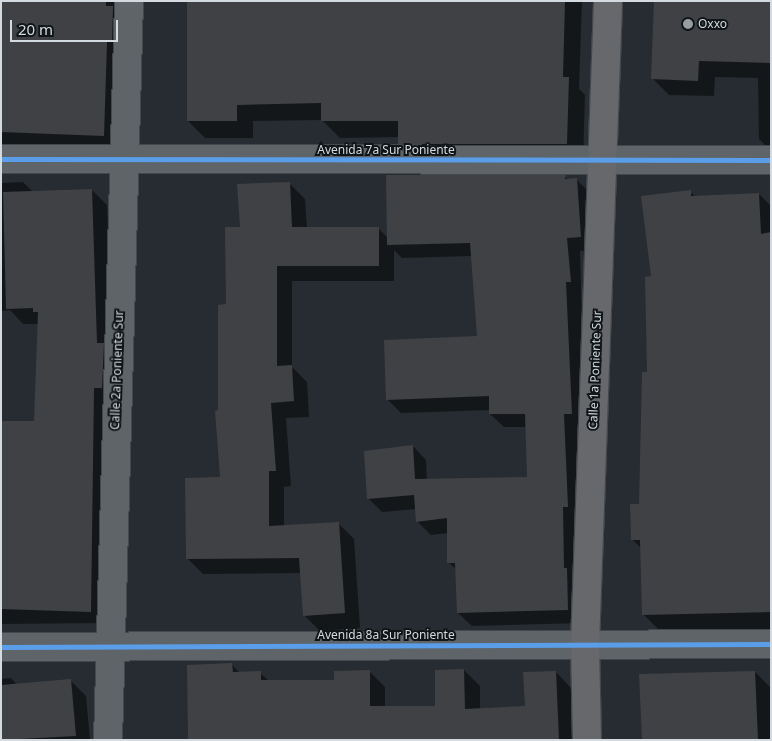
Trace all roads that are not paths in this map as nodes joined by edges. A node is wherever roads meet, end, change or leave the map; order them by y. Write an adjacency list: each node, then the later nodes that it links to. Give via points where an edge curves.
1 (129, 1): 4 (street, Calle 2a Poniente Sur)
2 (608, 1): 5 (main road, Calle 1a Poniente Sur)
3 (1, 160): 4 (street, Avenida 7a Sur Poniente)
4 (123, 160): 5 (street, Avenida 7a Sur Poniente); 9 (street, Calle 2a Poniente Sur)
5 (603, 160): 6 (street, Avenida 7a Sur Poniente); 8 (main road, Calle 1a Poniente Sur)
6 (771, 160)
7 (771, 644): 8 (street, Avenida 8a Sur Poniente)
8 (585, 645): 9 (street, Avenida 8a Sur Poniente); 12 (main road, Calle 1a Poniente Sur)
9 (109, 646): 10 (street, Avenida 8a Sur Poniente); 11 (street, Calle 2a Poniente Sur)
10 (1, 647)
11 (108, 740)
12 (587, 740)

